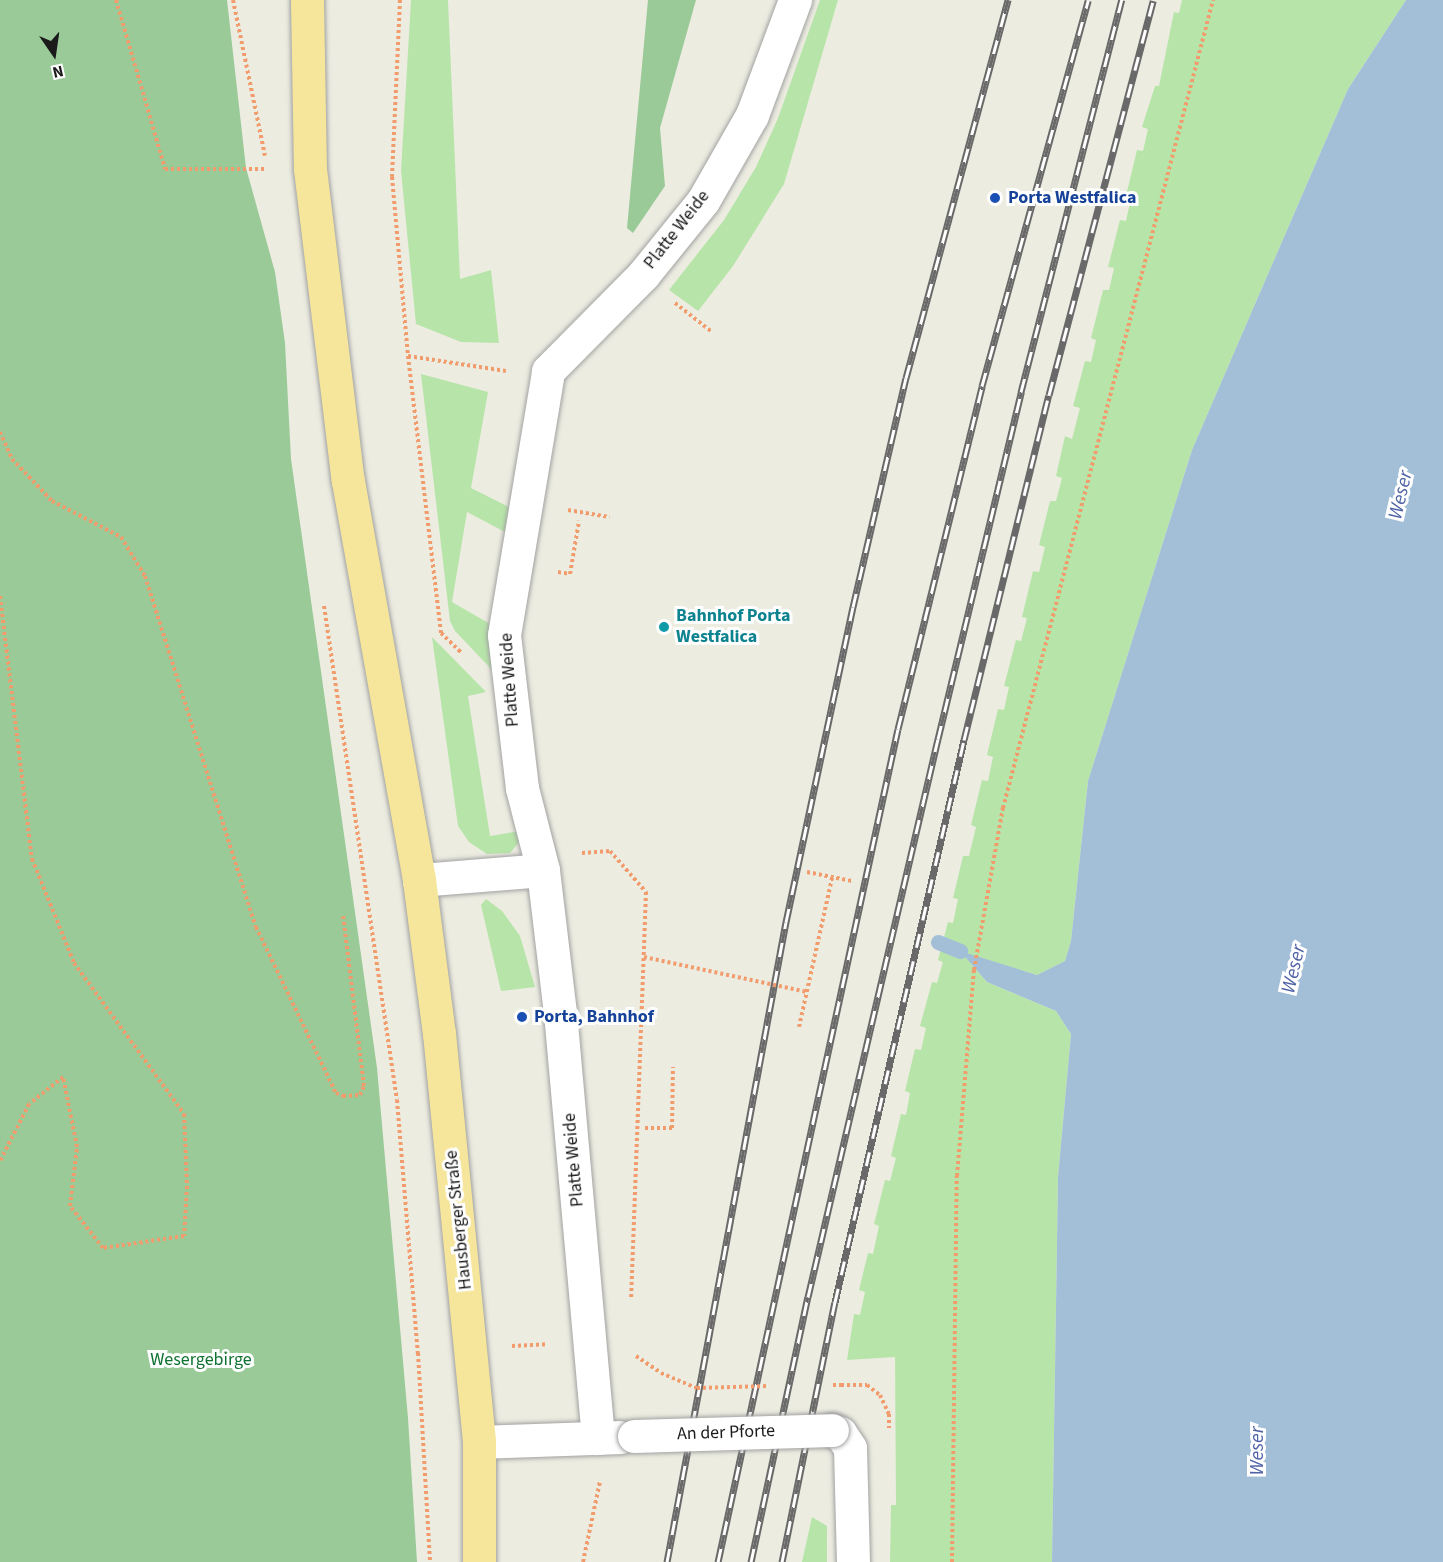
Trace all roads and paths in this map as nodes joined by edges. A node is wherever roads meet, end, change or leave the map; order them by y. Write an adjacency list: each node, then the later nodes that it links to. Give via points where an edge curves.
1 (116, 0): 7 (path, via 165,169)
2 (233, 0): 7 (path)
3 (400, 0): 11 (path, via 392,177)
4 (795, 0): 12 (street, Platte Weide, via 752,114 703,201 643,275)
5 (1213, 0): 44 (path, via 1003,808 974,969 957,1176)
6 (307, 5): 24 (main road, Hausberger Straße, via 310,169 348,481)
7 (267, 169): 8 (path)
8 (270, 180)
9 (679, 306): 10 (path)
10 (712, 332)
11 (408, 356): 12 (path, via 488,372); 20 (path, via 441,633)
12 (548, 371): 20 (street, Platte Weide, via 504,635)
13 (0, 432): 26 (path, via 12,459 52,501 121,537 145,576 256,927 336,1094 343,1096 360,1095 364,1086)
14 (575, 511): 15 (path)
15 (609, 518)
16 (579, 521): 17 (path)
17 (570, 570)
18 (0, 596): 32 (path, via 32,858 74,963 184,1114 184,1236 103,1248 70,1206 77,1148 63,1077 28,1104)
19 (323, 601): 40 (path, via 397,1100)
20 (510, 702): 21 (street, Platte Weide, via 522,788)
21 (542, 862): 24 (street); 27 (path, via 610,851 646,892); 38 (street, Platte Weide, via 569,1101)
22 (807, 872): 23 (path)
23 (832, 878): 25 (path); 28 (path)
24 (419, 880): 39 (main road, Hausberger Straße, via 439,1033)
25 (852, 881)
26 (343, 916)
27 (644, 957): 28 (path, bridge); 33 (path)
28 (807, 992): 29 (path)
29 (799, 1027)
30 (673, 1067): 31 (path, via 672,1128)
31 (645, 1128)
32 (0, 1161)
33 (631, 1306)
34 (636, 1356): 37 (path, bridge, via 661,1373 697,1388)
35 (829, 1385): 36 (path, bridge)
36 (841, 1385)
37 (781, 1386)
38 (598, 1438): 39 (street, An der Pforte); 42 (path, via 600,1476); 43 (street, An der Pforte, bridge, via 832,1430 840,1433 850,1448)
39 (479, 1442): 41 (main road, Hausberger Straße)
40 (430, 1562)
41 (480, 1562)
42 (583, 1562)
43 (853, 1562)
44 (952, 1562)

